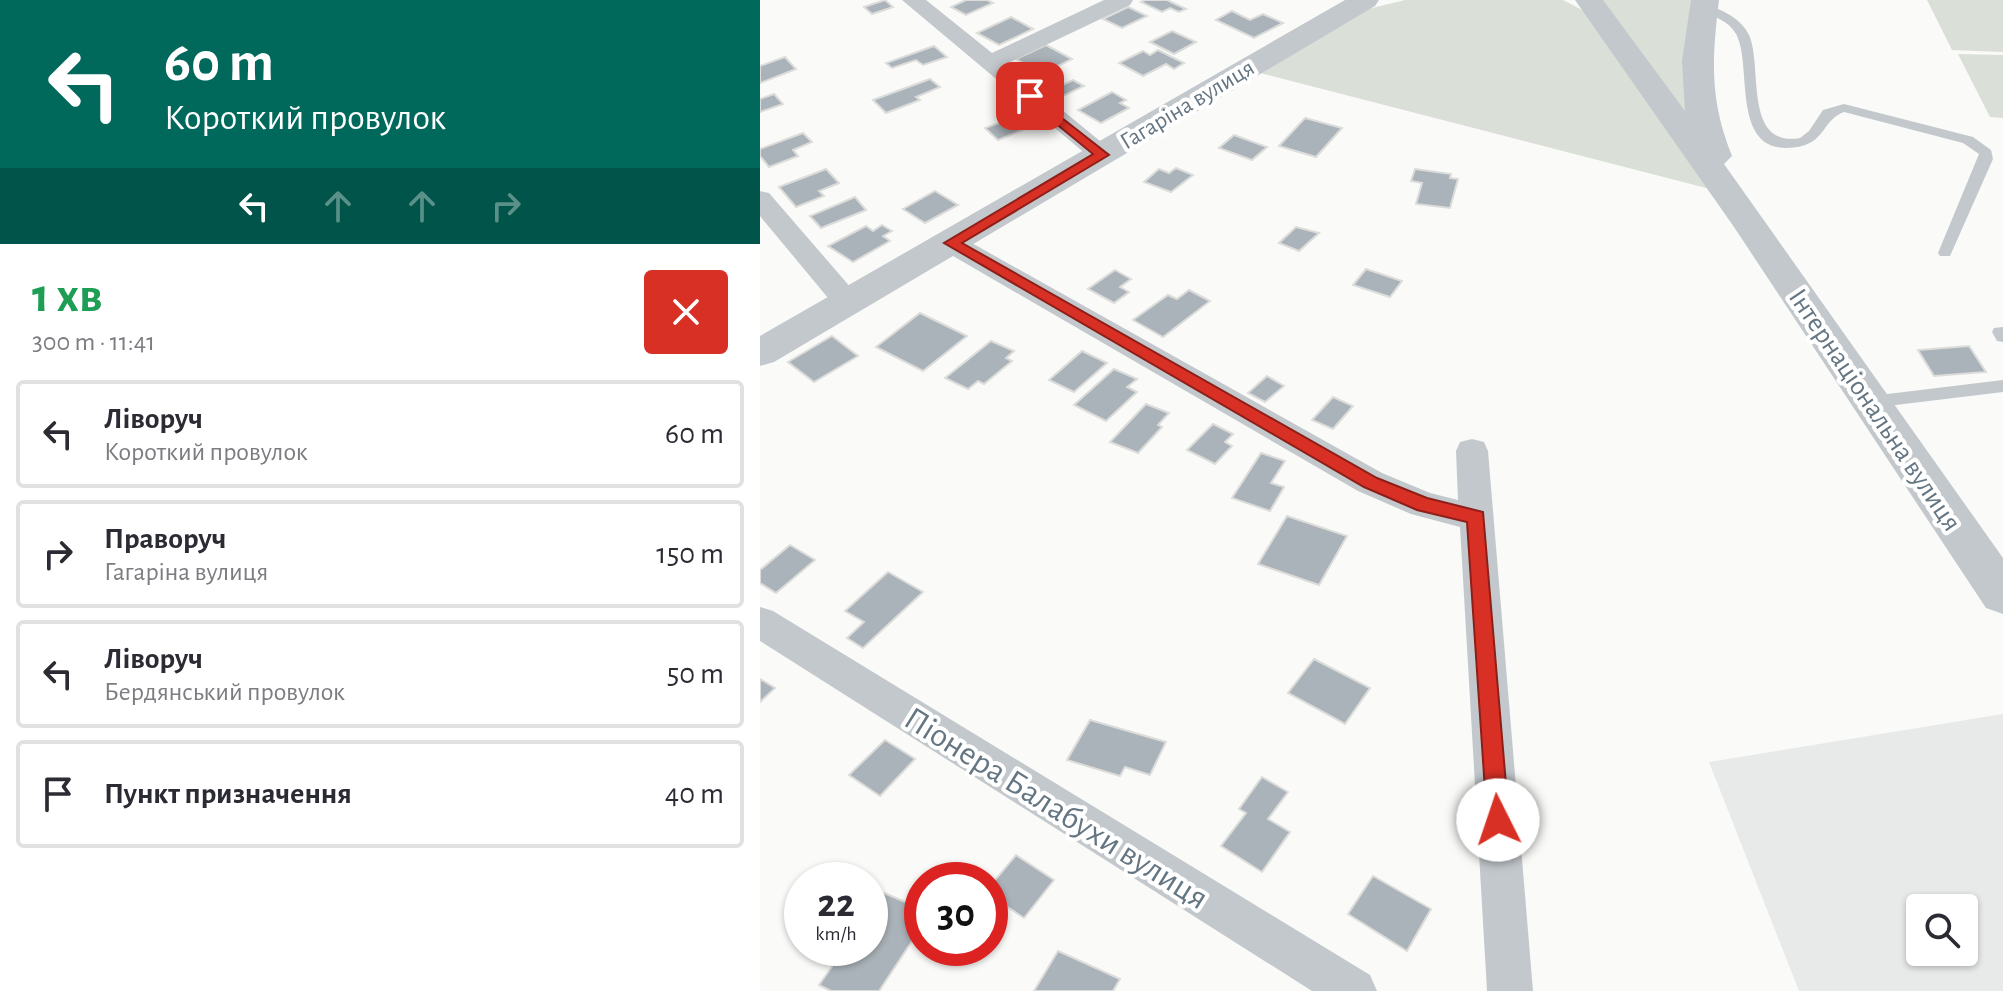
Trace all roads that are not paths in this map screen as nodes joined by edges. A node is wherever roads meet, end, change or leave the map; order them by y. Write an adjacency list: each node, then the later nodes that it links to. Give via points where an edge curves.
1 (913, 0): 6 (street)
2 (1122, 0): 6 (street)
3 (1366, 2): 7 (street, Гагаріна вулиця)
4 (1587, 3): 9 (street)
5 (1704, 3): 9 (street, via 1695,59 1705,132); 11 (lane, via 1738,26 1744,37 1756,115 1772,138 1802,143 1813,138 1828,113 1844,108 1979,145 1986,159)
6 (989, 63): 7 (street)
7 (1102, 155): 10 (street, Гагаріна вулиця)
8 (760, 199): 12 (street)
9 (1749, 223): 15 (street, Інтернаціональна вулиця)
10 (951, 243): 12 (street, Гагаріна вулиця); 17 (street, via 1370,482 1423,505)
11 (1945, 253)
12 (848, 303): 13 (street, Гагаріна вулиця)
13 (760, 353)
14 (2003, 386): 15 (lane)
15 (1871, 402): 18 (street, Інтернаціональна вулиця)
16 (1472, 451): 17 (street)
17 (1476, 517): 21 (street)
18 (2003, 595)
19 (760, 622): 20 (street, Піонера Балабухи вулиця)
20 (1354, 991)
21 (1510, 991)

